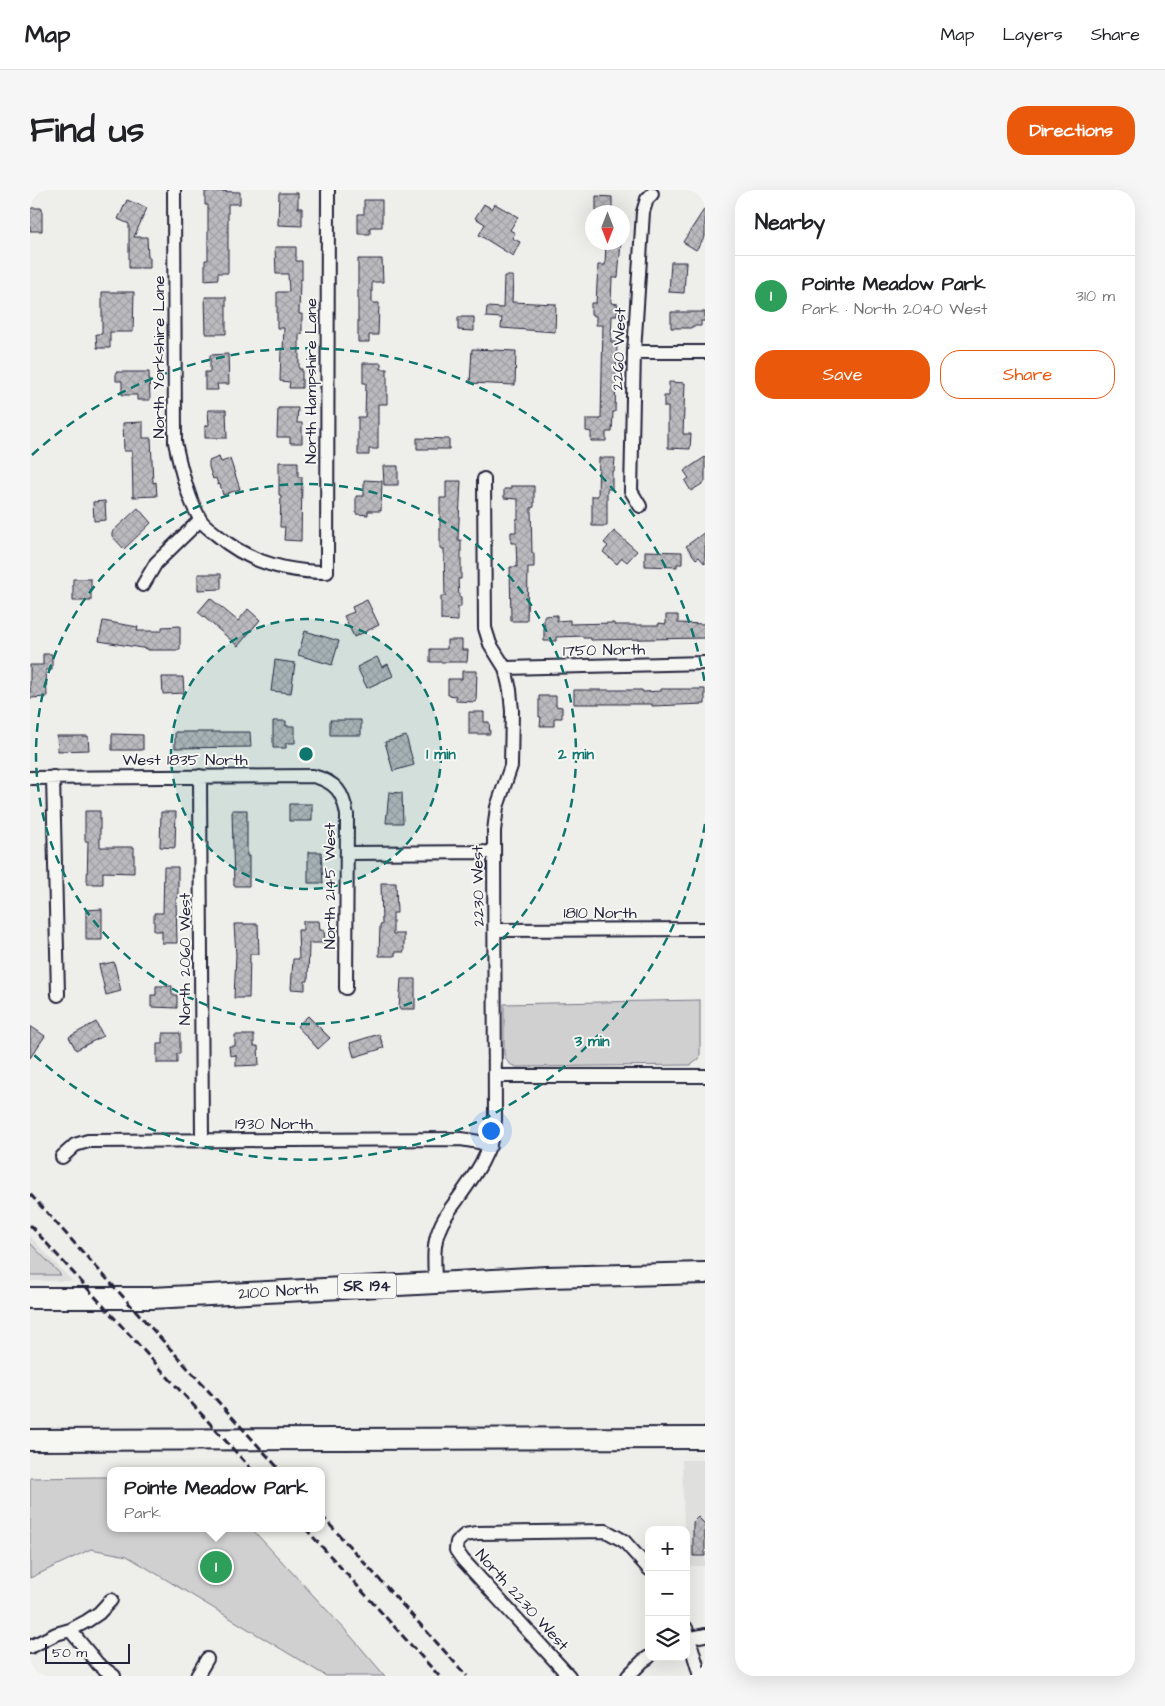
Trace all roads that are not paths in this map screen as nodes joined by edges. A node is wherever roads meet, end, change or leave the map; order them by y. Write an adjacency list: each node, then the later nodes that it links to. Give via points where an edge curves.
1 (174, 190): 8 (street, North Yorkshire Lane, via 175,442 181,473)
2 (328, 190): 8 (street, North Hampshire Lane, via 327,572 303,572 264,564 229,546)
3 (652, 194): 4 (street, 2260 West, via 643,212)
4 (634, 352): 5 (street); 7 (street, 2260 West, via 631,491)
5 (705, 352)
6 (484, 479): 11 (street, 2230 West, via 485,628 490,644)
7 (640, 506)
8 (200, 520): 9 (street, via 156,563)
9 (143, 585)
10 (705, 663): 11 (street, 1750 North)
11 (505, 668): 16 (street, 2230 West, via 512,711 512,757 497,807)
12 (200, 776): 13 (street, West 1835 North); 15 (street, West 1835 North, via 313,776); 24 (street, North 2060 West)
13 (53, 777): 14 (street, West 1835 North); 21 (street)
14 (30, 778)
15 (337, 787): 17 (street, North 2145 West, via 347,815)
16 (494, 852): 17 (street); 19 (street, 2230 West)
17 (347, 853): 20 (street, North 2145 West)
18 (705, 929): 19 (street, 1810 North)
19 (495, 930): 22 (street, 2230 West)
20 (346, 988)
21 (58, 995)
22 (496, 1076): 23 (street); 25 (street, 2230 West, via 496,1120)
23 (705, 1076)
24 (202, 1140): 25 (street, 1930 North, via 460,1139); 26 (street, 1930 North, via 88,1141 75,1145)
25 (490, 1146): 28 (street, 2230 West, via 439,1228 434,1250)
26 (62, 1157)
27 (705, 1273): 28 (highway, 2100 North / SR 194)
28 (435, 1284): 29 (highway, 2100 North / SR 194, via 152,1298)
29 (30, 1298)
30 (705, 1438): 31 (highway)
31 (30, 1440)
32 (645, 1565): 43 (street, North 2230 West, via 624,1541 606,1531 477,1533 464,1535 457,1542 456,1550 462,1560)
33 (112, 1600): 34 (street, via 99,1613)
34 (70, 1630): 38 (street); 41 (street, via 98,1664)
35 (690, 1635): 36 (street)
36 (705, 1635)
37 (690, 1644): 45 (street)
38 (30, 1648)
39 (207, 1658): 42 (street)
40 (645, 1660): 44 (street)
41 (114, 1676)
42 (197, 1676)
43 (569, 1676)
44 (628, 1676)
45 (700, 1676)

